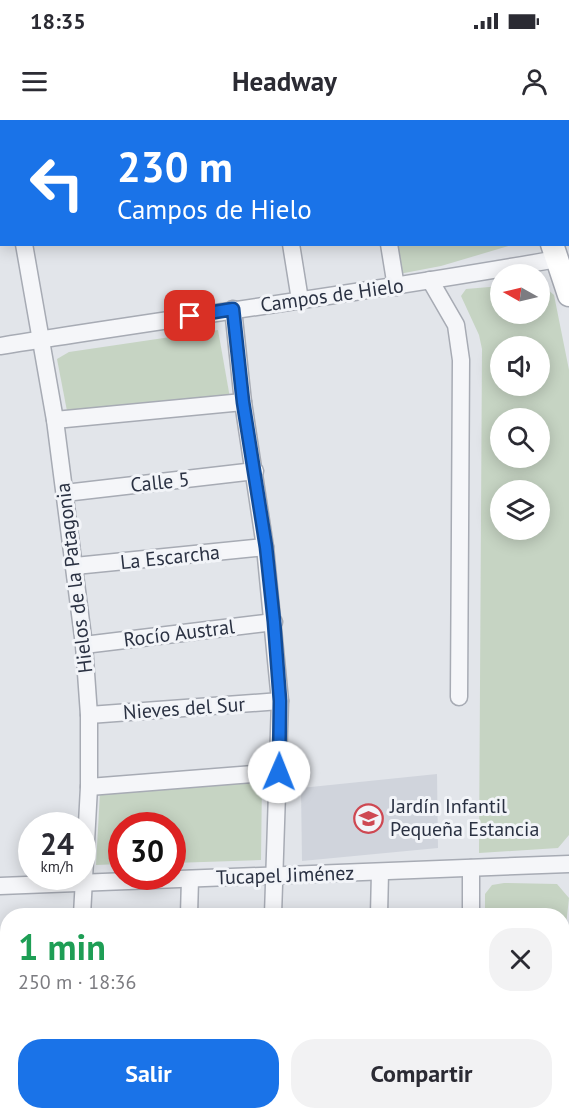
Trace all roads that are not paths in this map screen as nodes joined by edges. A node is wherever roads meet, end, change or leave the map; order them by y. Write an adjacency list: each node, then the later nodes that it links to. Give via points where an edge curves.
1 (24, 246): 10 (street, Hielos de la Patagonia)
2 (291, 246): 8 (street)
3 (389, 246): 6 (street)
4 (559, 253): 5 (street, Campos de Hielo); 7 (main road)
5 (430, 280): 6 (street, Campos de Hielo); 20 (street, via 456,325 461,360)
6 (396, 286): 8 (street, Campos de Hielo)
7 (569, 295)
8 (300, 300): 9 (street, Campos de Hielo)
9 (233, 309): 10 (street, Campos de Hielo); 12 (street)
10 (41, 339): 11 (street, Campos de Hielo); 13 (street, Hielos de la Patagonia)
11 (0, 346)
12 (243, 402): 13 (street); 14 (street)
13 (55, 420): 15 (street, Hielos de la Patagonia)
14 (255, 471): 15 (street, Calle 5); 16 (street)
15 (65, 493): 17 (street, Hielos de la Patagonia)
16 (266, 547): 17 (street, La Escarcha); 18 (street)
17 (75, 566): 19 (street, Hielos de la Patagonia)
18 (274, 622): 19 (street, Rocío Austral); 21 (street)
19 (84, 645): 22 (street, Hielos de la Patagonia)
20 (459, 697)
21 (280, 701): 22 (street, Nieves del Sur); 23 (street)
22 (89, 715): 24 (street, Hielos de la Patagonia)
23 (279, 772): 24 (street); 29 (street)
24 (89, 787): 25 (street, Hielos de la Patagonia)
25 (88, 812)
26 (569, 864): 27 (street, Tucapel Jiménez)
27 (471, 868): 28 (street, Tucapel Jiménez); 39 (street)
28 (380, 872): 29 (street, Tucapel Jiménez); 38 (street)
29 (274, 875): 30 (street, Tucapel Jiménez); 37 (street)
30 (190, 879): 31 (street, Tucapel Jiménez); 36 (street)
31 (96, 883)
32 (18, 885): 33 (street, Tucapel Jiménez)
33 (0, 886)
34 (84, 890): 35 (street, Hielos de la Patagonia)
35 (82, 908)
36 (189, 908)
37 (273, 908)
38 (379, 908)
39 (471, 908)

